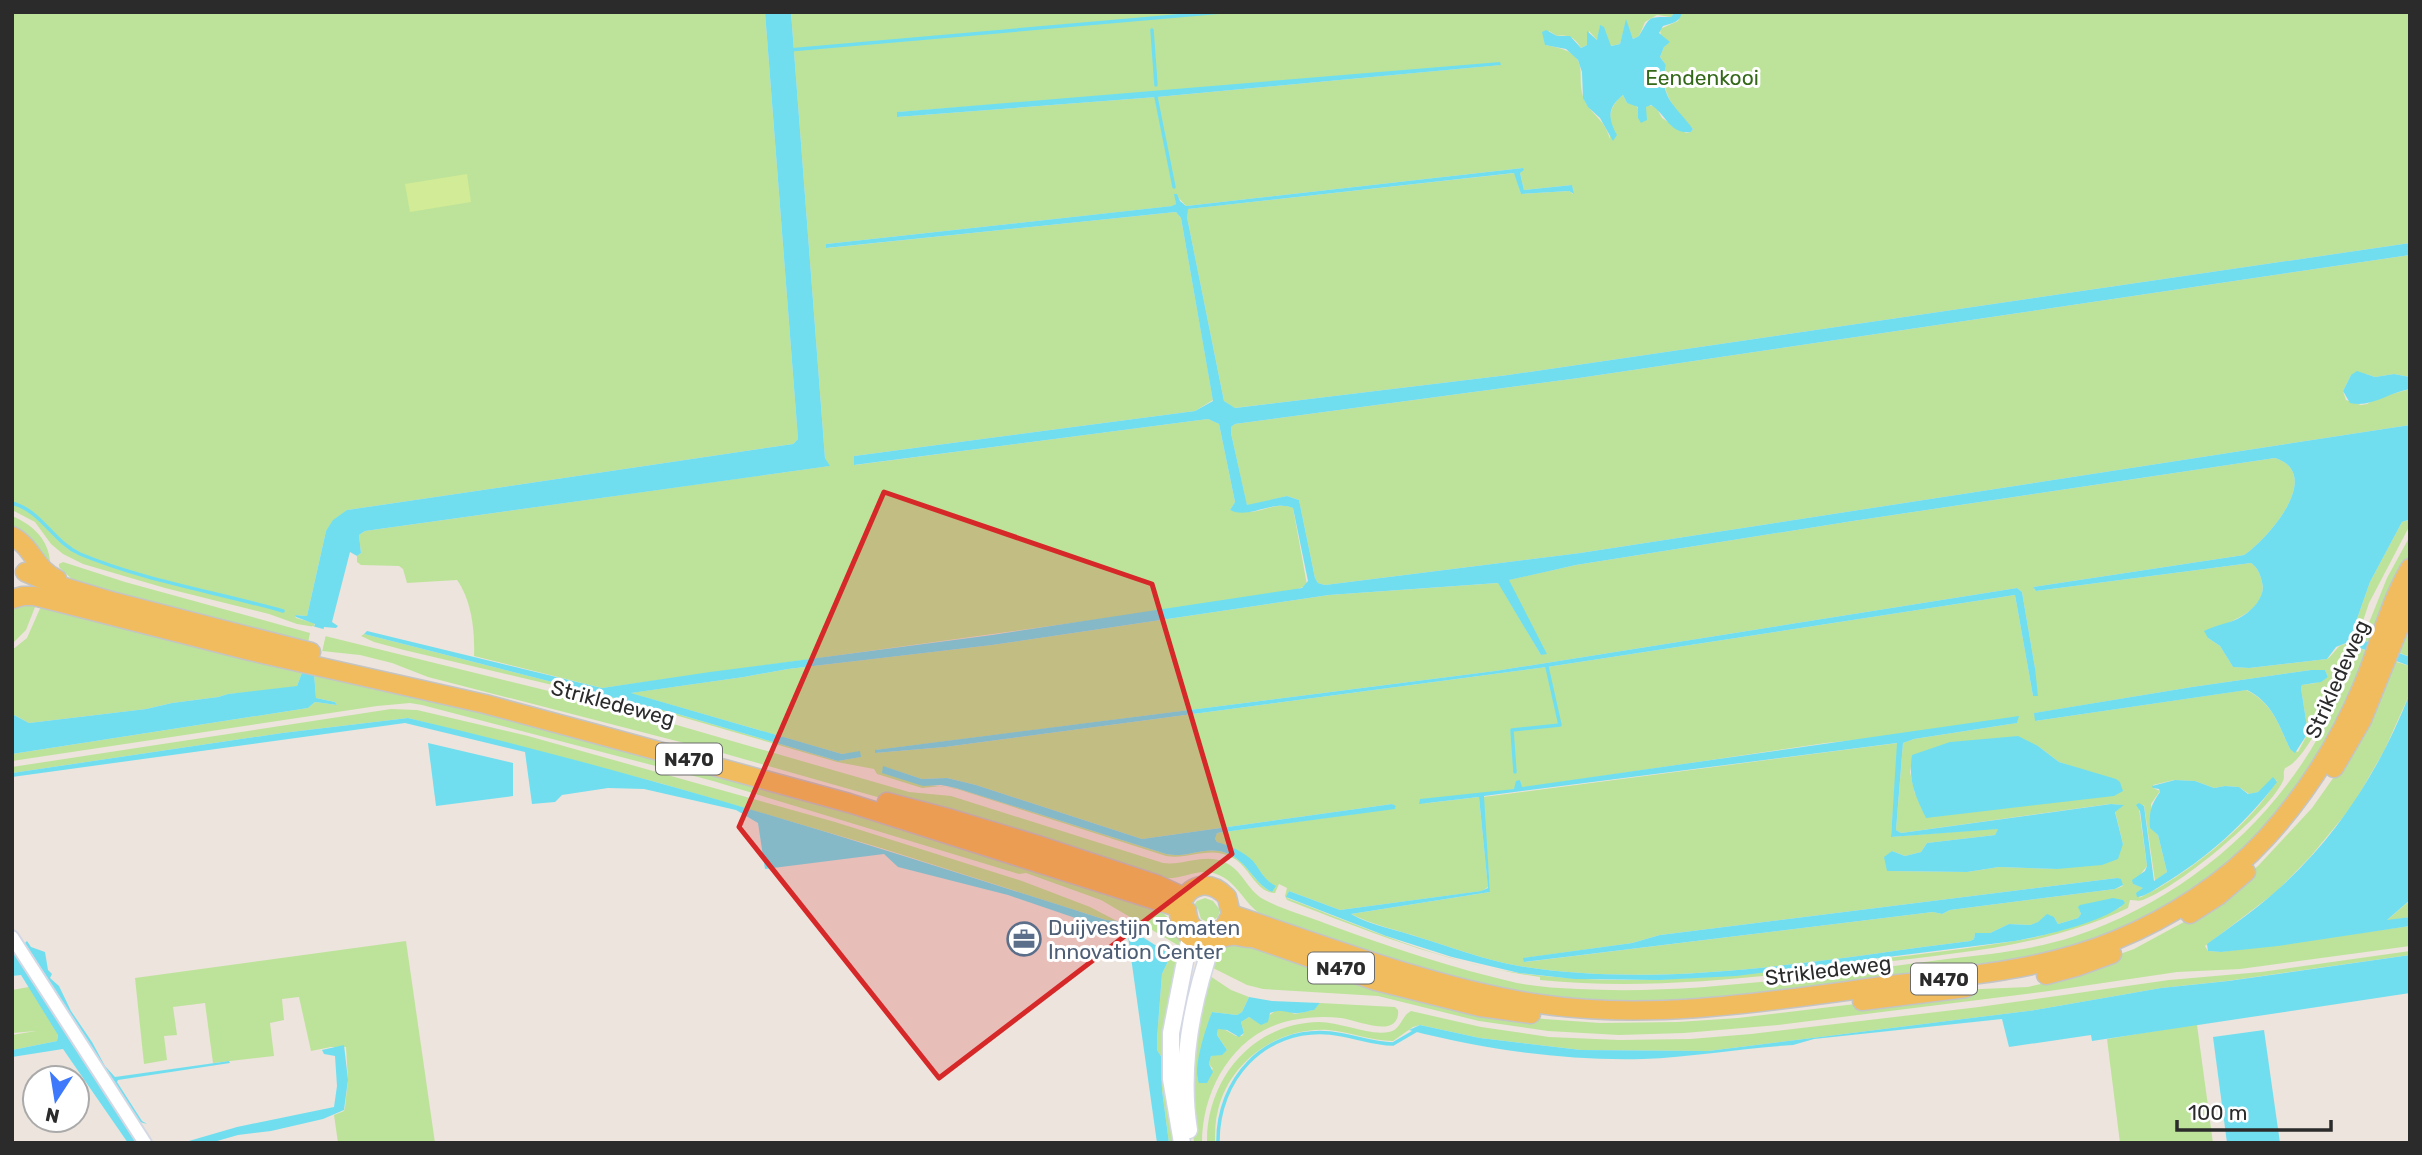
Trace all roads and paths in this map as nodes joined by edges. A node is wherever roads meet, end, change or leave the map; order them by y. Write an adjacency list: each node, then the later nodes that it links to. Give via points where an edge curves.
1 (12, 536): 5 (main road, N470)
2 (12, 548): 4 (main road, N470, via 22,559)
3 (2410, 568): 7 (main road, Strikledeweg / N470)
4 (18, 589): 5 (main road, Strikledeweg / N470, via 48,582)
5 (71, 597): 8 (main road, Strikledeweg / N470, via 604,724 953,819)
6 (2410, 600): 7 (main road, Strikledeweg / N470)
7 (2382, 652): 10 (main road, Strikledeweg / N470, via 2326,760 2298,800 2244,859 2154,923 2114,941 2028,967 1737,1004 1572,1008 1449,985); 11 (main road, Strikledeweg / N470, via 2352,740 2316,797 2270,849 2218,896 2166,929 2120,951 2031,978 1788,1010 1686,1019 1597,1020 1512,1012 1430,996)
8 (1152, 891): 9 (main road, Strikledeweg / N470); 10 (main road, N470, via 1201,877 1218,878)
9 (1181, 907): 11 (main road, N470, via 1194,929 1205,933); 11 (main road, via 1194,889 1212,887 1227,897 1231,906); 12 (main road, via 1182,926)
10 (1265, 923): 11 (main road, Strikledeweg / N470)
11 (1223, 930): 12 (main road, N470, via 1202,941); 16 (main road, via 1206,963 1188,1047 1185,1097)
12 (1190, 936): 15 (main road, via 1171,1032 1171,1079)
13 (12, 937): 14 (street)
14 (145, 1143)
15 (1182, 1143)
16 (1191, 1143)

